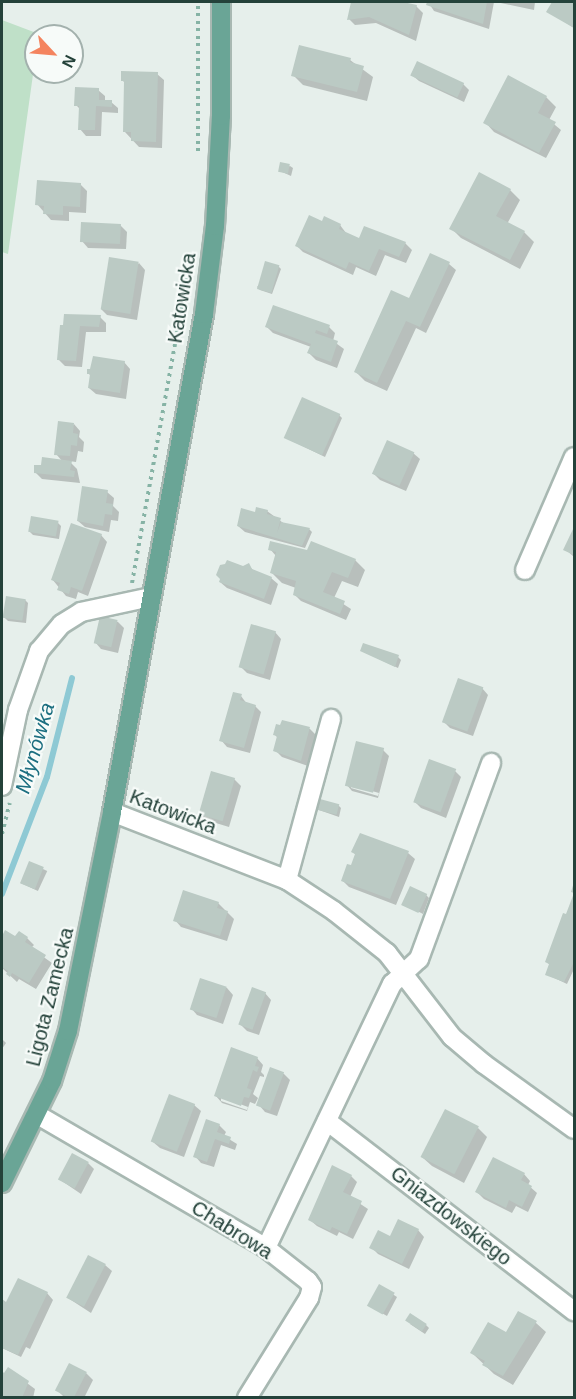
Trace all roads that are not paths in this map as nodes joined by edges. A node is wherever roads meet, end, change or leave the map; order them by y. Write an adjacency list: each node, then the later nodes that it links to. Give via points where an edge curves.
1 (221, 2): 4 (main road, Katowicka, via 215,226 204,314)
2 (574, 457): 3 (street)
3 (525, 570)
4 (151, 597): 7 (street, via 81,612 62,624 39,651 18,710); 8 (main road, Katowicka)
5 (331, 719): 9 (street)
6 (491, 763): 10 (street, via 419,959)
7 (6, 792)
8 (112, 813): 9 (street, Katowicka); 11 (main road, Ligota Zamecka, via 68,1031 52,1081)
9 (287, 880): 10 (street, Katowicka, via 387,953)
10 (404, 974): 12 (street, via 392,984); 13 (street, via 452,1037)
11 (36, 1114): 14 (main road, Ligota Zamecka); 15 (street, Chabrowa)
12 (327, 1121): 15 (street); 16 (street, Gniazdowskiego)
13 (574, 1129)
14 (2, 1183)
15 (266, 1248): 17 (street, Chabrowa, via 312,1287)
16 (574, 1311)
17 (247, 1398)

